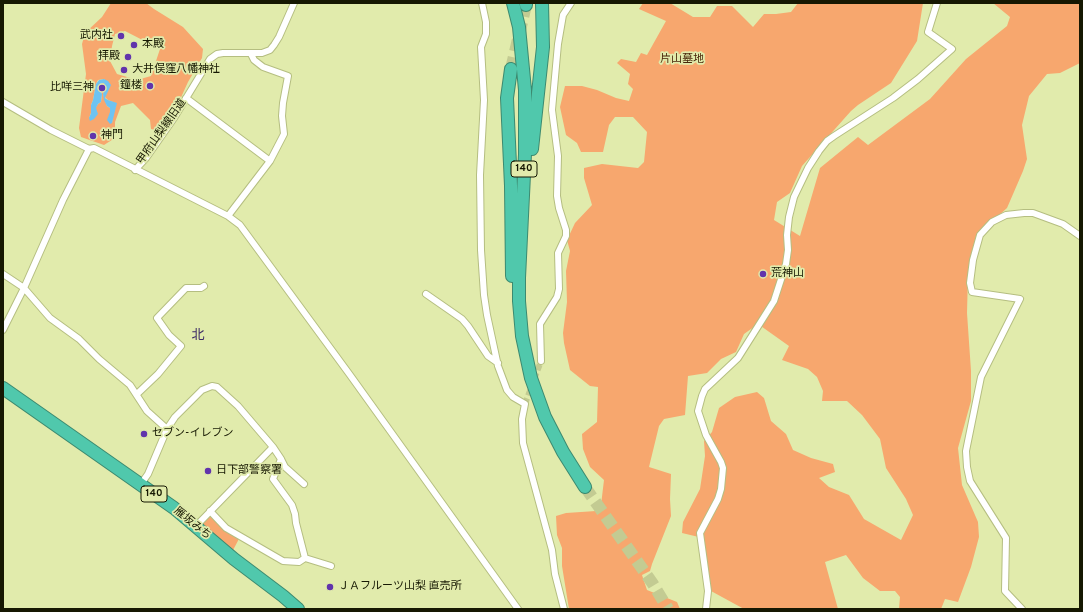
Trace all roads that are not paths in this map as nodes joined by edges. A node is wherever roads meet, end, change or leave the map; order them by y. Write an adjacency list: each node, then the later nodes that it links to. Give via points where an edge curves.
1 (294, 3): 7 (street, 甲府山梨線旧道, via 279,37 270,50)
2 (482, 3): 24 (street, via 486,22 486,34 481,47 484,100 480,175 482,268 487,315)
3 (542, 3): 20 (highway, via 543,47 526,201)
4 (572, 3): 23 (street, via 563,16 552,110 558,156 557,196 566,236 558,253 557,297 540,324)
5 (937, 3): 40 (street, via 928,32 952,49 893,98 827,141 819,151 794,197 789,217 786,264 774,301 738,358 702,396 698,411 706,435 723,468 718,499 700,533 708,591)
6 (522, 4): 20 (highway, 140, via 519,27 525,103 525,154)
7 (251, 54): 9 (street, 甲府山梨線旧道, via 217,54 206,64); 12 (street, via 263,67 288,76 282,103 284,134)
8 (511, 69): 22 (highway, via 507,98 512,271)
9 (186, 98): 12 (street); 13 (street, 甲府山梨線旧道, via 146,158)
10 (3, 102): 11 (street, 甲府山梨線旧道)
11 (89, 149): 13 (street, 甲府山梨線旧道, via 94,148); 18 (street)
12 (270, 161): 14 (street)
13 (135, 170): 14 (street)
14 (228, 216): 38 (street, via 240,225)
15 (1080, 236): 41 (street, via 1063,224 1033,213 1006,215 992,222 980,235 973,260 970,283 972,292 1020,299 981,377 966,451 970,481 1006,538 1005,591)
16 (3, 274): 18 (street)
17 (204, 286): 26 (street, via 186,288 157,318 181,346)
18 (24, 288): 21 (street); 26 (street, via 50,318 79,340)
19 (426, 294): 24 (street, via 462,319 488,356)
20 (519, 302): 22 (highway, 140)
21 (3, 330)
22 (522, 336): 32 (highway, 140, via 531,378 545,417)
23 (541, 361)
24 (498, 363): 39 (street, via 507,390 525,404 522,419 523,442 552,550)
25 (3, 388): 30 (highway, 雁坂みち / 140)
26 (137, 394): 27 (street, via 147,410)
27 (167, 429): 28 (street, via 175,417 202,390 212,386 217,387 238,406); 30 (street, via 148,474)
28 (273, 447): 29 (street); 33 (street)
29 (281, 459): 31 (street, via 285,467); 35 (street, via 273,479 292,505)
30 (141, 484): 34 (highway, 雁坂みち / 140)
31 (304, 484)
32 (585, 487)
33 (210, 511): 34 (street); 35 (street, via 226,528 284,562 299,562)
34 (196, 526): 37 (highway, 雁坂みち / 140)
35 (305, 558): 36 (street)
36 (331, 566)
37 (298, 609)
38 (518, 609)
39 (564, 609)
40 (706, 609)
41 (1022, 609)

